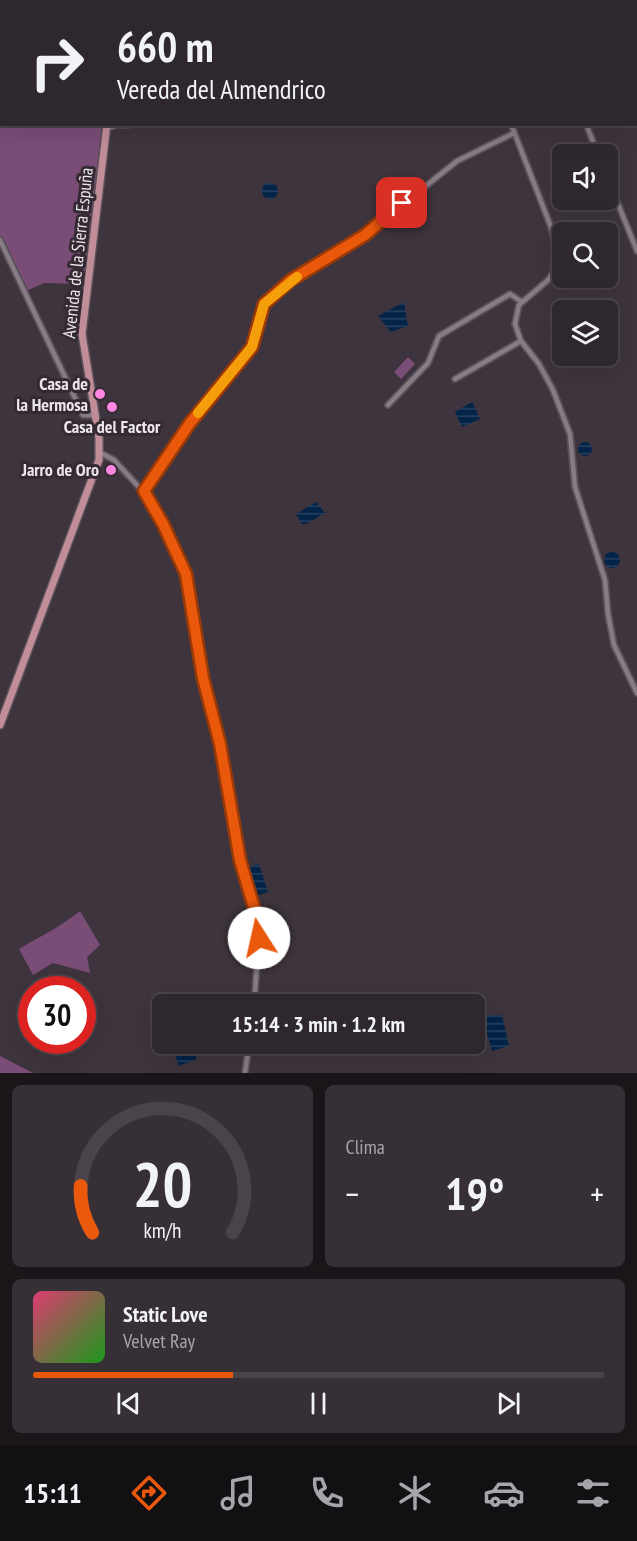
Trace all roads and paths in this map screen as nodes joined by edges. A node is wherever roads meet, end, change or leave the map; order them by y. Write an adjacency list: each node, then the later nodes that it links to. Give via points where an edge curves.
1 (106, 126): 13 (main road, Avenida de la Sierra Espuña, via 82,328)
2 (512, 126): 4 (street)
3 (587, 126): 5 (street)
4 (514, 133): 9 (street, via 551,227 558,256 548,280); 15 (street, via 457,161 365,235 291,280 264,304 252,347 190,423)
5 (594, 144)
6 (618, 204): 8 (street)
7 (0, 240): 13 (street, via 83,415)
8 (637, 251)
9 (522, 302): 10 (street, via 515,319); 12 (street, via 510,294 442,333 428,363)
10 (520, 341): 11 (street); 16 (street, via 545,376 570,434 575,486 605,580 614,645)
11 (455, 379)
12 (388, 405)
13 (93, 415): 14 (main road, Avenida de la Sierra Espuña)
14 (103, 454): 15 (street); 17 (main road, Avenida de la Sierra Espuña)
15 (144, 491): 18 (street, via 188,581 203,678 220,744 240,860 257,918)
16 (637, 693)
17 (0, 724)
18 (255, 994)
19 (248, 1054): 20 (street)
20 (245, 1073)

